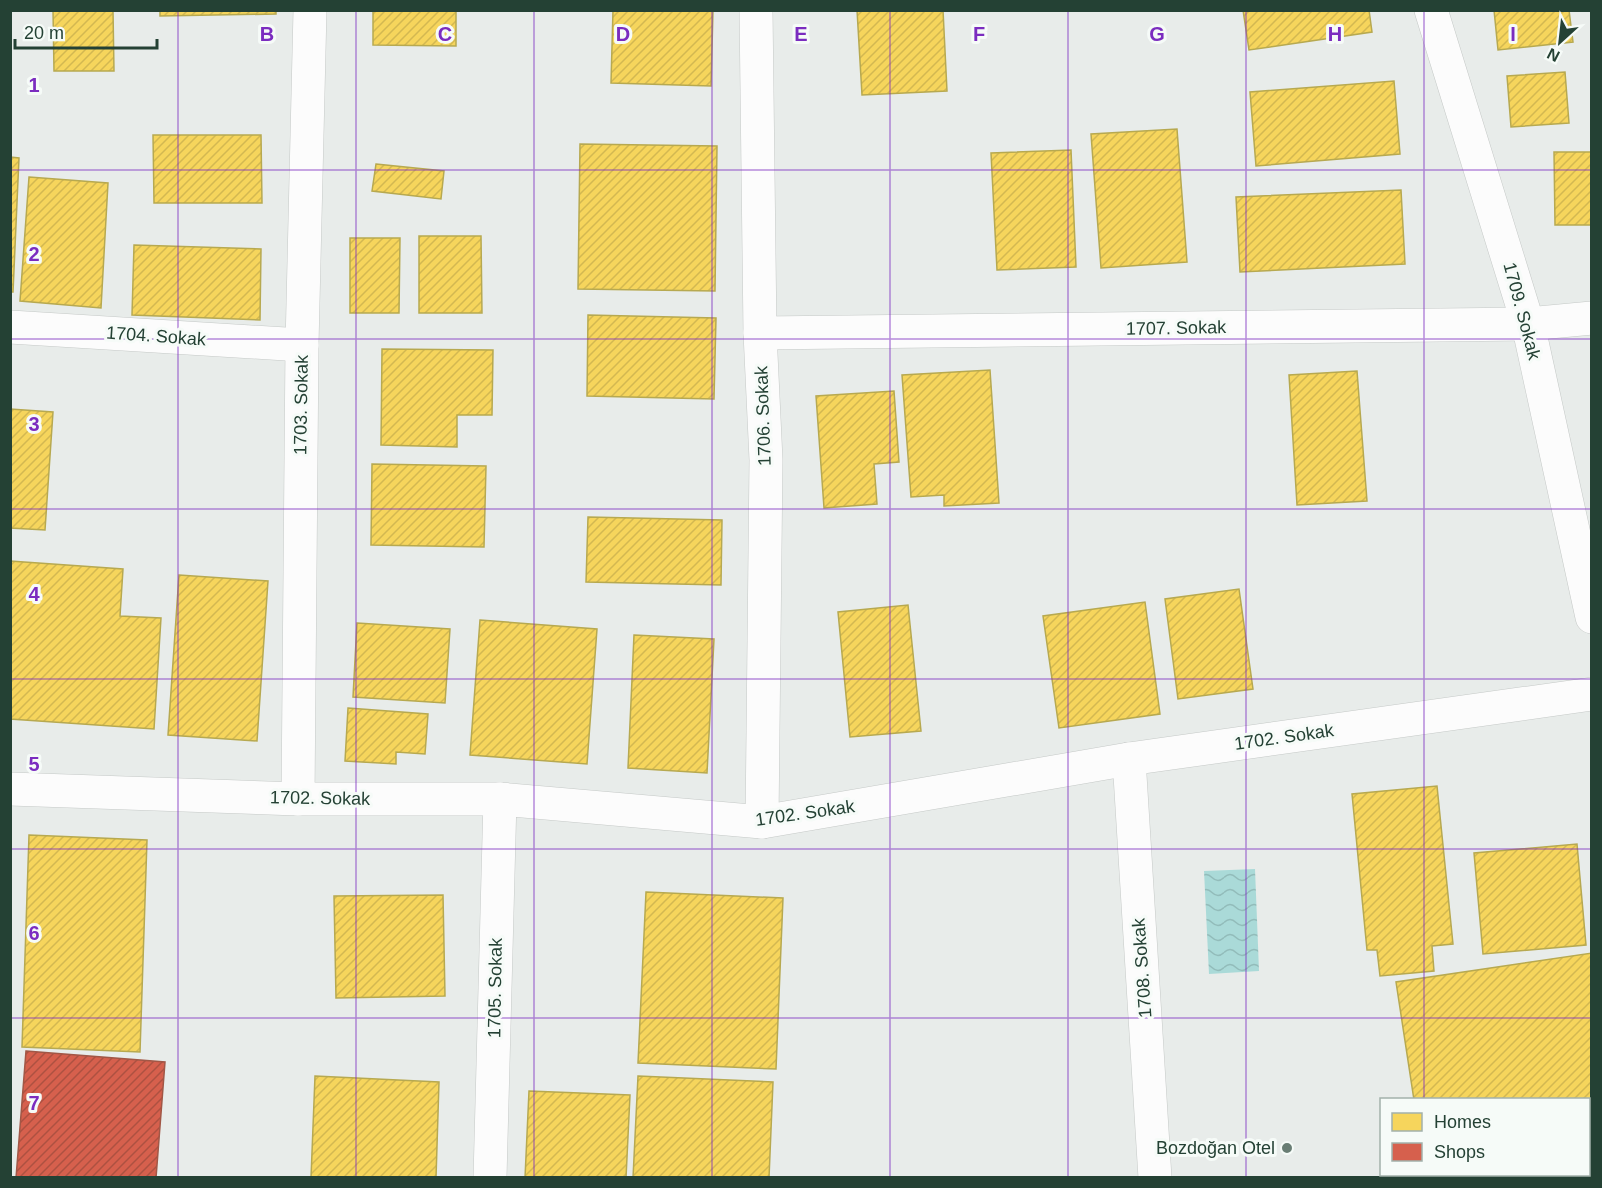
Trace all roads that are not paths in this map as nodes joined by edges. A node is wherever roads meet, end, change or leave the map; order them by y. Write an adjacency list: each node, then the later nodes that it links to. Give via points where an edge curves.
1 (310, 10): 8 (street, 1703. Sokak)
2 (756, 10): 7 (street, 1706. Sokak)
3 (1431, 10): 5 (street, 1709. Sokak)
4 (1592, 318): 5 (street, 1707. Sokak)
5 (1528, 324): 7 (street, 1707. Sokak); 9 (street, 1709. Sokak)
6 (10, 327): 8 (street, 1704. Sokak)
7 (760, 333): 15 (street, 1706. Sokak, via 766,460)
8 (302, 345): 13 (street, 1703. Sokak)
9 (1592, 617)
10 (1592, 694): 11 (street, 1702. Sokak)
11 (1129, 759): 15 (street, 1702. Sokak); 17 (street, 1708. Sokak)
12 (10, 789): 13 (street, 1702. Sokak)
13 (298, 799): 14 (street, 1702. Sokak)
14 (500, 799): 15 (street, 1702. Sokak); 16 (street, 1705. Sokak)
15 (762, 822)
16 (490, 1178)
17 (1155, 1178)

